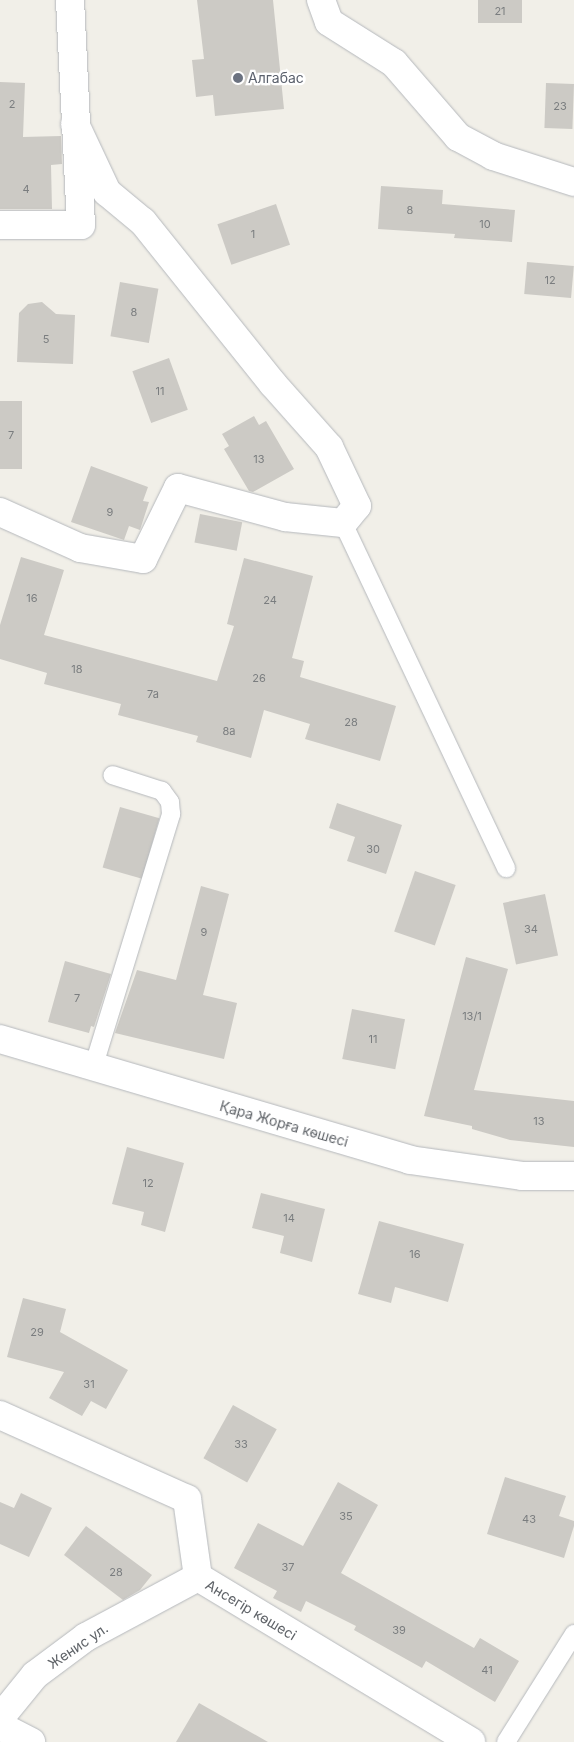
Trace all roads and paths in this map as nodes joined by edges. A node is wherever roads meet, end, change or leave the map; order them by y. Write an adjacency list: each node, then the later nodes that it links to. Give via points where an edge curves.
1 (70, 0): 3 (street)
2 (320, 0): 4 (street, via 329,22 394,63 458,137 493,156)
3 (75, 124): 5 (street, via 81,225); 7 (street, via 106,192 144,222 221,320 329,447 357,506)
4 (574, 182)
5 (0, 225)
6 (0, 512): 7 (street, via 80,548 143,559 178,488 285,517)
7 (343, 523): 9 (lane)
8 (112, 775): 11 (lane, via 162,791 170,802 172,814)
9 (506, 868)
10 (0, 1039): 11 (street, Қара Жорға көшесі)
11 (93, 1068): 12 (street, Қара Жорға көшесі, via 410,1160 522,1176)
12 (574, 1176)
13 (0, 1415): 14 (street, Ансегір көшесі, via 187,1499)
14 (198, 1577): 16 (street, Женис ул., via 86,1637 35,1675); 19 (street, Ансегір көшесі)
15 (574, 1634): 20 (lane)
16 (0, 1718)
17 (0, 1726): 18 (street)
18 (31, 1742)
19 (471, 1742)
20 (506, 1742)

